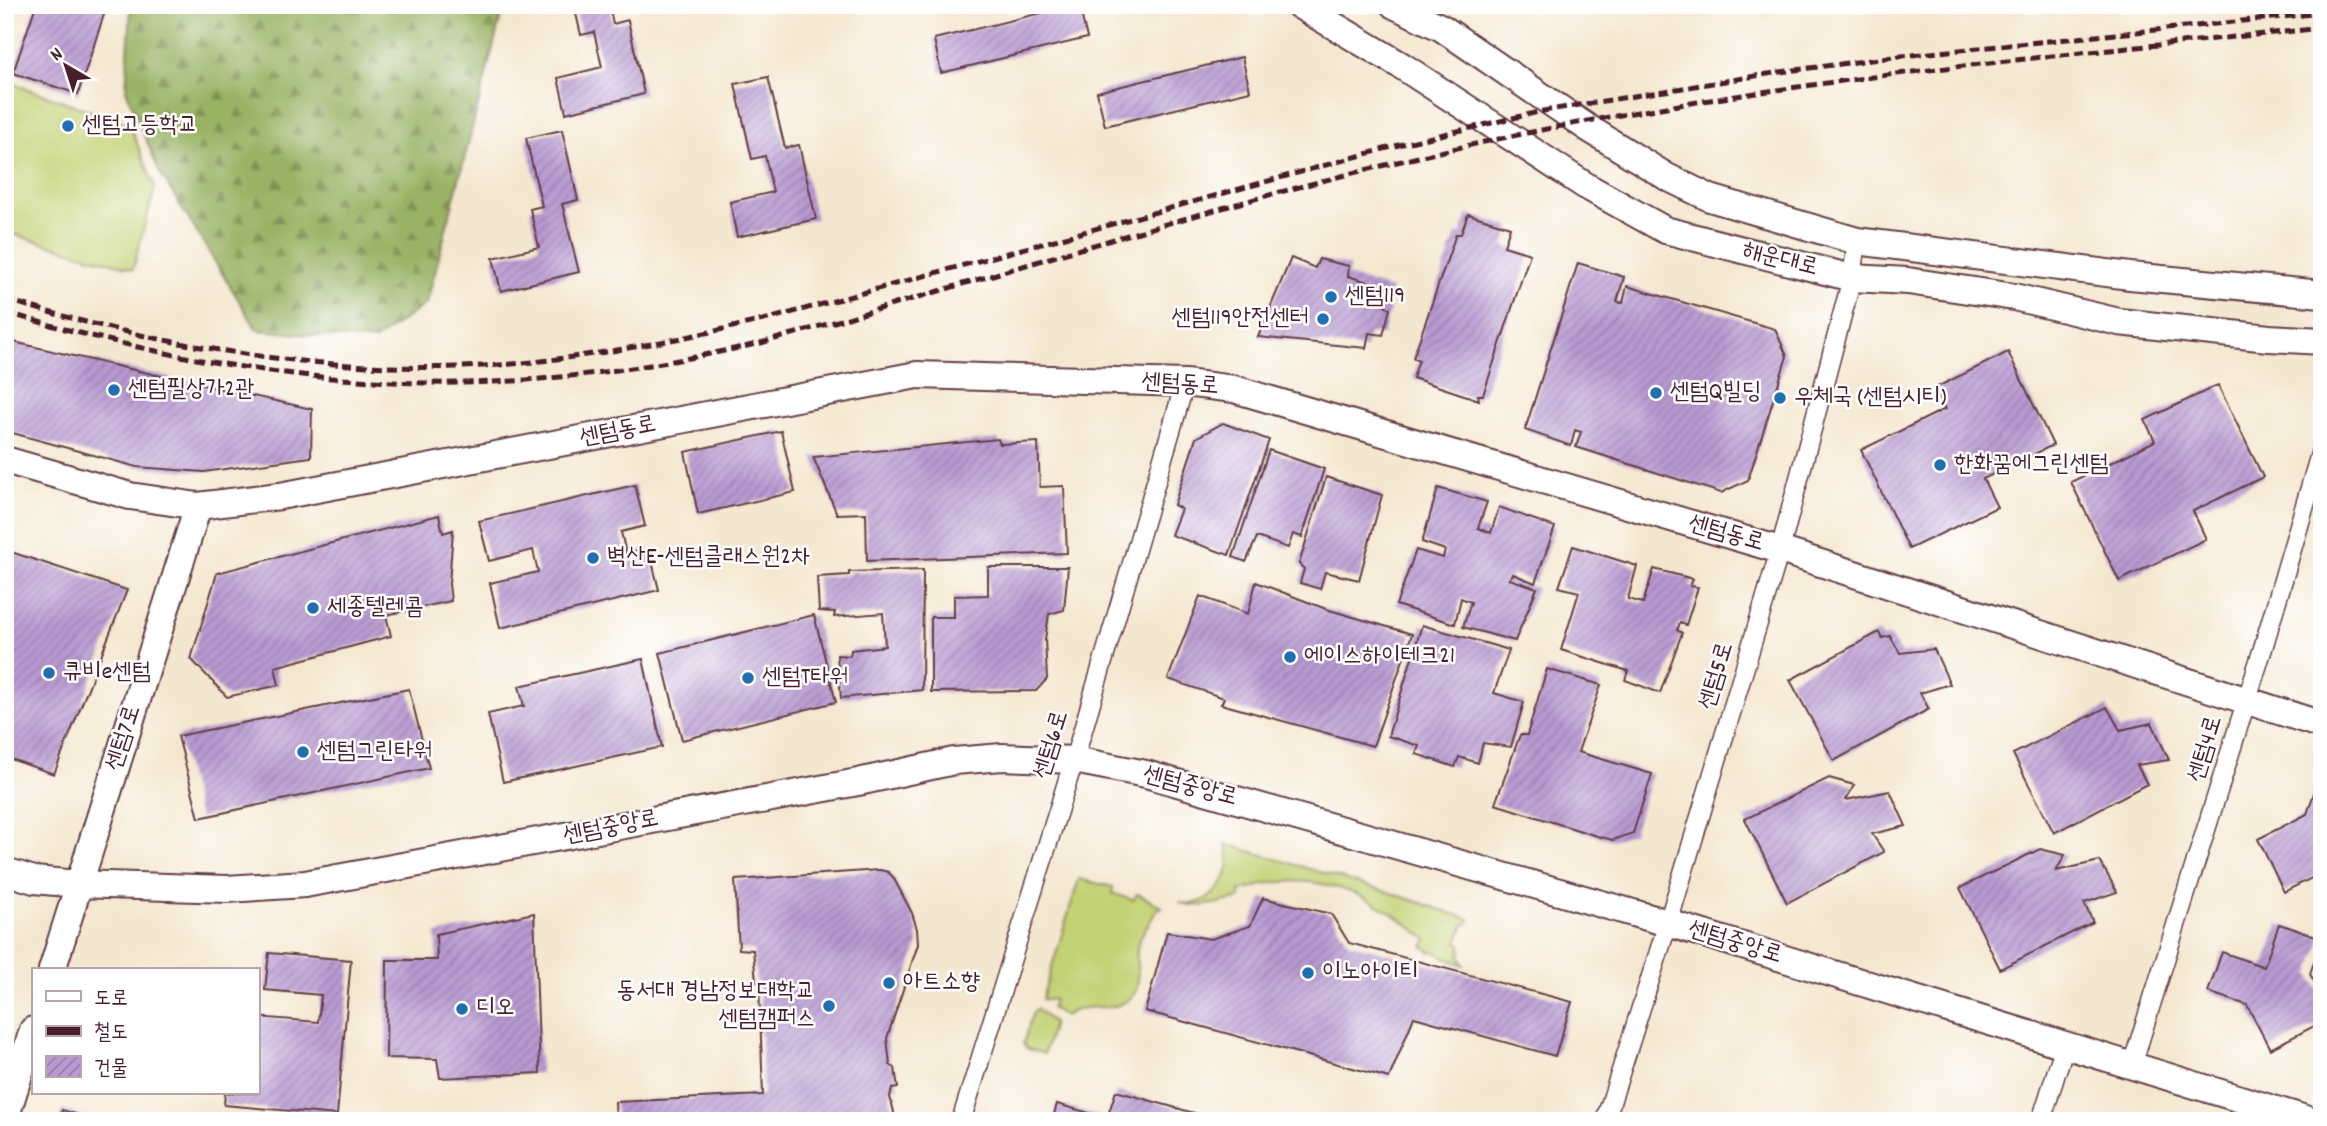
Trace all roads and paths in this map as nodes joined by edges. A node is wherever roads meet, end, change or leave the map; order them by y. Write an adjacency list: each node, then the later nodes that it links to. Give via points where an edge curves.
1 (1300, 5): 4 (main road, 해운대로, via 1586,187 1665,230)
2 (1394, 5): 3 (main road, 해운대로, via 1442,28 1667,177 1710,198)
3 (1857, 241): 4 (street, 센텀5로); 5 (main road, 해운대로, via 2130,276)
4 (1852, 278): 6 (main road, 해운대로, via 1908,281 2014,297 2119,322); 11 (street, 센텀5로)
5 (2322, 294)
6 (2322, 341)
7 (1185, 383): 10 (main road, 센텀동로, via 916,375 281,496); 11 (main road, 센텀동로, via 1234,389); 14 (street, 센텀6로)
8 (2322, 447): 12 (street, 센텀4로)
9 (5, 460): 10 (main road, 센텀동로, via 130,496)
10 (198, 506): 19 (main road, 센텀7로)
11 (1780, 550): 12 (main road, 센텀동로); 20 (street, 센텀5로)
12 (2246, 701): 13 (main road, 센텀동로); 24 (street, 센텀4로)
13 (2322, 725)
14 (1074, 760): 19 (main road, 센텀중앙로, via 1002,757 954,761 305,884 227,889); 20 (main road, 센텀중앙로, via 1146,774); 26 (street, 센텀6로)
15 (5, 862): 18 (main road, 센텀중앙로)
16 (5, 871): 18 (main road, 센텀중앙로)
17 (5, 880): 18 (main road, 센텀중앙로)
18 (34, 880): 19 (main road, 센텀중앙로)
19 (78, 884): 21 (main road, 센텀7로)
20 (1668, 923): 23 (main road, 센텀중앙로); 27 (street, 센텀5로)
21 (53, 968)
22 (32, 1033): 25 (main road)
23 (2065, 1045): 24 (main road, 센텀중앙로); 28 (street)
24 (2133, 1065): 29 (main road, 센텀중앙로)
25 (5, 1119)
26 (961, 1121)
27 (1605, 1121)
28 (2041, 1121)
29 (2312, 1121)

